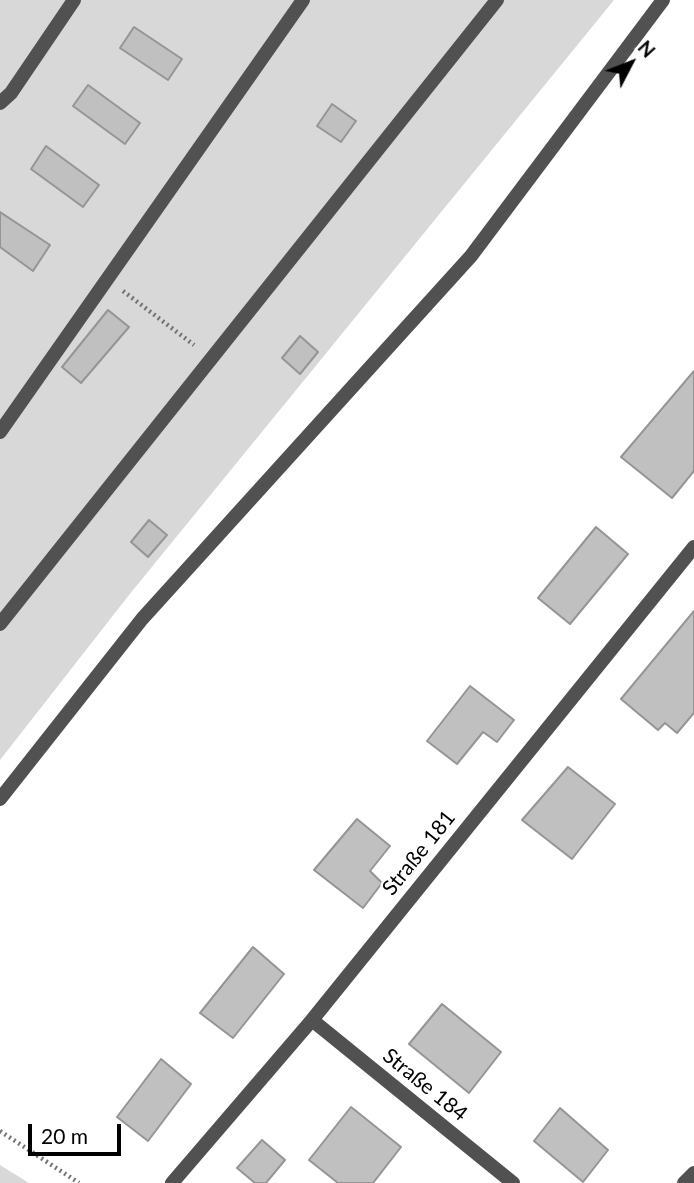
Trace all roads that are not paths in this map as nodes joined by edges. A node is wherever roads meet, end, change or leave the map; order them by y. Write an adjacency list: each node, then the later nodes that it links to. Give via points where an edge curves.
1 (74, 0): 5 (street)
2 (303, 0): 6 (street)
3 (496, 0): 8 (street)
4 (663, 0): 9 (street, via 471,256 142,619)
5 (0, 103)
6 (0, 432)
7 (694, 547): 10 (street, Straße 181)
8 (0, 624)
9 (0, 799)
10 (312, 1020): 12 (street, Straße 181); 13 (street, Straße 184)
11 (694, 1173): 14 (street)
12 (172, 1183)
13 (513, 1183)
14 (684, 1183)

